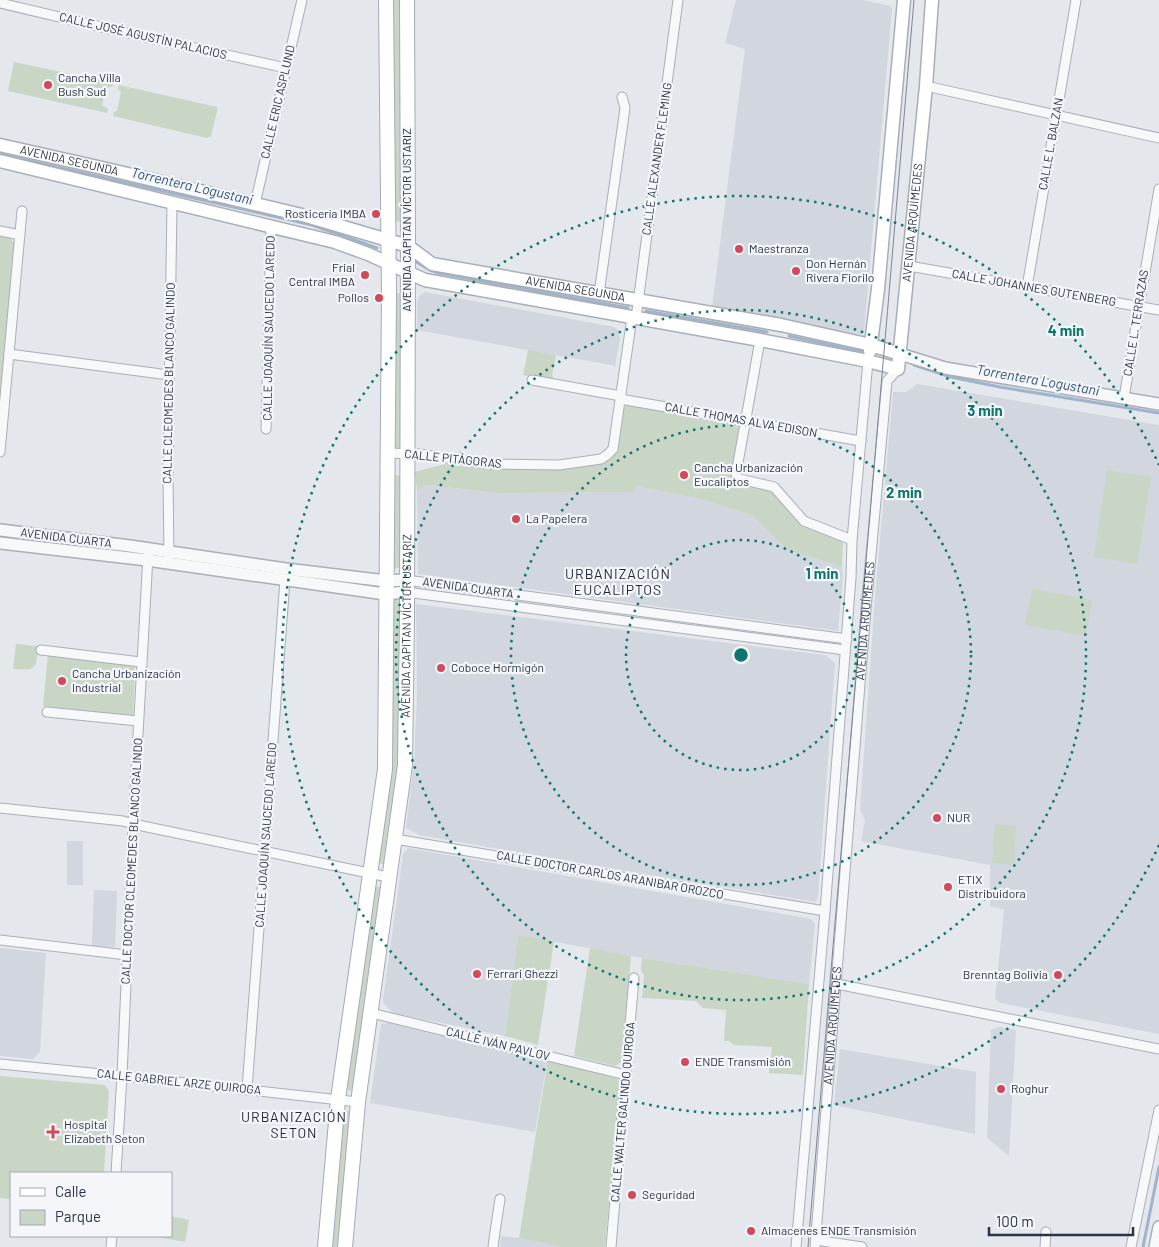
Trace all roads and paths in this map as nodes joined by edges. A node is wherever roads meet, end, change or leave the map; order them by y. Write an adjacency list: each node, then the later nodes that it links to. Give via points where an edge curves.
1 (302, 0): 9 (street, CALLE ERIC ASPLUND)
2 (386, 0): 20 (main road, AVENIDA CAPITAN VÍCTOR USTARIZ)
3 (406, 0): 21 (main road, AVENIDA CAPITAN VÍCTOR USTARIZ)
4 (678, 0): 34 (street, CALLE ALEXANDER FLEMING)
5 (932, 0): 10 (main road, AVENIDA ARQUÍMEDES)
6 (1076, 0): 12 (street, CALLE L. BALZAN)
7 (901, 1): 39 (main road, AVENIDA ARQUÍMEDES)
8 (0, 3): 9 (street, CALLE JOSÉ AGUSTÍN PALACIOS)
9 (286, 68): 18 (street, CALLE ERIC ASPLUND)
10 (926, 86): 12 (street); 28 (main road, AVENIDA ARQUÍMEDES)
11 (622, 97): 31 (street, via 625,108)
12 (1056, 115): 13 (street); 30 (street, CALLE L. BALZAN)
13 (1159, 138)
14 (0, 145): 18 (main road, AVENIDA SEGUNDA)
15 (0, 161): 17 (main road, AVENIDA SEGUNDA)
16 (1159, 189): 35 (street, CALLE L. TERRAZAS)
17 (172, 202): 22 (main road, AVENIDA SEGUNDA); 44 (street, CALLE CLEOMEDES BLANCO GALINDO)
18 (255, 204): 25 (main road, AVENIDA SEGUNDA)
19 (22, 211): 24 (street)
20 (388, 220): 21 (main road, via 397,226); 25 (main road, AVENIDA CAPITAN VÍCTOR USTARIZ)
21 (407, 222): 26 (main road, AVENIDA CAPITAN VÍCTOR USTARIZ)
22 (271, 226): 27 (main road, AVENIDA SEGUNDA, via 335,242); 50 (street, CALLE JOAQUÍN SAUCEDO LAREDO)
23 (0, 231): 24 (street)
24 (20, 235): 40 (street)
25 (388, 241): 26 (main road, AVENIDA SEGUNDA); 27 (main road, AVENIDA CAPITAN VÍCTOR USTARIZ)
26 (408, 246): 29 (main road, AVENIDA CAPITAN VÍCTOR USTARIZ); 31 (main road, AVENIDA SEGUNDA, via 432,264)
27 (388, 263): 29 (main road, AVENIDA SEGUNDA); 32 (main road, AVENIDA CAPITAN VÍCTOR USTARIZ)
28 (909, 266): 30 (street, CALLE JOHANNES GUTENBERG); 41 (main road, AVENIDA ARQUÍMEDES)
29 (407, 272): 33 (main road, AVENIDA CAPITAN VÍCTOR USTARIZ); 37 (main road, AVENIDA SEGUNDA, via 426,280)
30 (1027, 287): 35 (street, CALLE JOHANNES GUTENBERG)
31 (599, 294): 34 (main road, AVENIDA SEGUNDA)
32 (389, 296): 33 (main road, via 400,288); 53 (main road, AVENIDA CAPITAN VÍCTOR USTARIZ)
33 (407, 297): 54 (main road, AVENIDA CAPITAN VÍCTOR USTARIZ)
34 (638, 301): 37 (street, CALLE ALEXANDER FLEMING); 39 (main road, AVENIDA SEGUNDA, via 781,325)
35 (1139, 306): 36 (street, CALLE JOHANNES GUTENBERG); 47 (street, CALLE L. TERRAZAS)
36 (1159, 310)
37 (634, 317): 38 (main road, AVENIDA SEGUNDA); 46 (street, CALLE ALEXANDER FLEMING)
38 (760, 340): 42 (main road, AVENIDA SEGUNDA); 49 (street)
39 (871, 345): 41 (main road, AVENIDA SEGUNDA); 42 (main road, AVENIDA ARQUÍMEDES)
40 (9, 354): 44 (street); 52 (street)
41 (900, 354): 43 (main road, AVENIDA ARQUÍMEDES); 47 (street, AVENIDA SEGUNDA, via 945,368)
42 (868, 361): 43 (main road, AVENIDA SEGUNDA); 51 (street, AVENIDA ARQUÍMEDES)
43 (898, 369): 82 (street, AVENIDA ARQUÍMEDES, via 887,382)
44 (169, 375): 60 (street, CALLE CLEOMEDES BLANCO GALINDO)
45 (532, 380): 46 (street, CALLE THOMAS ALVA EDISON)
46 (621, 397): 49 (street, CALLE THOMAS ALVA EDISON); 55 (street, CALLE ALEXANDER FLEMING, via 613,449)
47 (1124, 398): 48 (street, AVENIDA SEGUNDA)
48 (1159, 404)
49 (745, 421): 51 (street, CALLE THOMAS ALVA EDISON); 57 (street, via 737,477 774,487 804,521)
50 (266, 429)
51 (861, 441): 57 (street, AVENIDA ARQUÍMEDES)
52 (0, 452)
53 (388, 453): 54 (street, CALLE PITÁGORAS); 63 (main road, AVENIDA CAPITAN VÍCTOR USTARIZ)
54 (406, 454): 55 (street, CALLE PITÁGORAS, via 493,464 540,465 593,461); 62 (main road, AVENIDA CAPITAN VÍCTOR USTARIZ)
55 (607, 455)
56 (0, 530): 59 (street, AVENIDA CUARTA)
57 (852, 540): 66 (street, AVENIDA ARQUÍMEDES)
58 (0, 543): 59 (street, AVENIDA CUARTA)
59 (148, 554): 60 (street, AVENIDA CUARTA); 69 (street, CALLE DOCTOR CLEOMEDES BLANCO GALINDO)
60 (169, 557): 61 (street, AVENIDA CUARTA); 63 (street, AVENIDA CUARTA, via 286,569)
61 (285, 580): 63 (street, AVENIDA CUARTA); 75 (street, CALLE JOAQUÍN SAUCEDO LAREDO)
62 (406, 586): 63 (street, AVENIDA CUARTA); 64 (street, AVENIDA CUARTA); 65 (street, AVENIDA CUARTA); 74 (main road, AVENIDA CAPITAN VÍCTOR USTARIZ, via 405,765)
63 (386, 587): 76 (main road, AVENIDA CAPITAN VÍCTOR USTARIZ, via 385,769)
64 (567, 602): 65 (street); 66 (street, AVENIDA CUARTA)
65 (566, 613): 68 (street, AVENIDA CUARTA)
66 (847, 639): 68 (street, AVENIDA ARQUÍMEDES)
67 (41, 650): 69 (street)
68 (845, 650): 78 (street, AVENIDA ARQUÍMEDES)
69 (141, 662): 71 (street, CALLE DOCTOR CLEOMEDES BLANCO GALINDO)
70 (47, 712): 71 (street)
71 (138, 721): 73 (street, CALLE DOCTOR CLEOMEDES BLANCO GALINDO)
72 (0, 808): 73 (street)
73 (132, 824): 75 (street); 80 (street, CALLE DOCTOR CLEOMEDES BLANCO GALINDO)
74 (395, 839): 77 (main road, AVENIDA CAPITAN VÍCTOR USTARIZ); 78 (street, CALLE DOCTOR CARLOS ARANIBAR OROZCO)
75 (265, 852): 76 (street); 88 (street, CALLE JOAQUÍN SAUCEDO LAREDO)
76 (369, 873): 77 (street); 89 (main road, AVENIDA CAPITAN VÍCTOR USTARIZ)
77 (388, 877): 83 (main road, AVENIDA CAPITAN VÍCTOR USTARIZ)
78 (825, 911): 101 (street, AVENIDA ARQUÍMEDES)
79 (0, 940): 80 (street)
80 (127, 955): 87 (street, CALLE DOCTOR CLEOMEDES BLANCO GALINDO)
81 (634, 978): 86 (street, CALLE WALTER GALINDO QUIROGA)
82 (837, 984): 84 (street); 96 (street, AVENIDA ARQUÍMEDES)
83 (370, 1013): 86 (street, CALLE IVÁN PAVLOV); 90 (main road, AVENIDA CAPITAN VÍCTOR USTARIZ)
84 (1159, 1049)
85 (0, 1064): 87 (street, CALLE GABRIEL ARZE QUIROGA)
86 (626, 1075): 100 (street, CALLE WALTER GALINDO QUIROGA)
87 (122, 1076): 88 (street, CALLE GABRIEL ARZE QUIROGA); 92 (street, CALLE DOCTOR CLEOMEDES BLANCO GALINDO)
88 (247, 1089): 89 (street, CALLE GABRIEL ARZE QUIROGA)
89 (338, 1099): 90 (street, CALLE GABRIEL ARZE QUIROGA); 97 (main road, AVENIDA CAPITAN VÍCTOR USTARIZ)
90 (358, 1102): 98 (main road, AVENIDA CAPITAN VÍCTOR USTARIZ)
91 (1159, 1110): 104 (street)
92 (116, 1172)
93 (500, 1199): 99 (street)
94 (1159, 1227): 105 (street)
95 (1046, 1232): 103 (street)
96 (816, 1244): 102 (street)
97 (325, 1247)
98 (345, 1247)
99 (493, 1247)
100 (611, 1247)
101 (796, 1247)
102 (862, 1247)
103 (1045, 1247)
104 (1130, 1247)
105 (1155, 1247)

